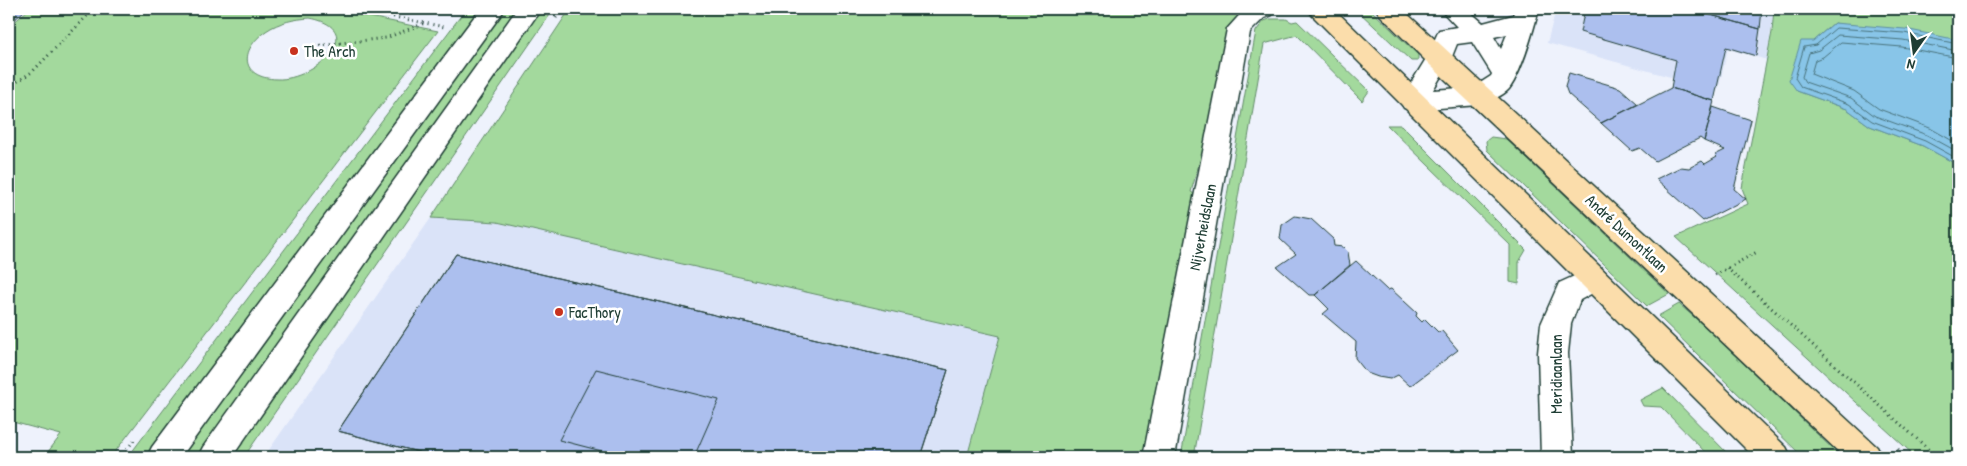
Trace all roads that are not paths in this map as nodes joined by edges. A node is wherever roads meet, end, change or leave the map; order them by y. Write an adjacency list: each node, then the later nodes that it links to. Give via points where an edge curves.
1 (493, 9): 14 (street)
2 (529, 9): 15 (street)
3 (1264, 9): 16 (street, Nijverheidslaan, via 1256,12 1239,29)
4 (1320, 9): 12 (main road)
5 (1388, 9): 9 (main road, André Dumontlaan)
6 (1452, 9): 8 (street)
7 (1525, 15): 8 (street); 10 (street)
8 (1479, 33): 9 (street, via 1448,36); 10 (street)
9 (1439, 59): 11 (main road, André Dumontlaan); 12 (street)
10 (1505, 74): 11 (street, via 1500,83)
11 (1479, 96): 12 (street); 19 (main road, André Dumontlaan)
12 (1413, 101): 13 (main road)
13 (1594, 279): 17 (street, Meridiaanlaan, via 1569,292 1556,324 1553,353); 18 (main road)
14 (163, 457)
15 (214, 457)
16 (1159, 457)
17 (1557, 457)
18 (1775, 457)
19 (1866, 457)

